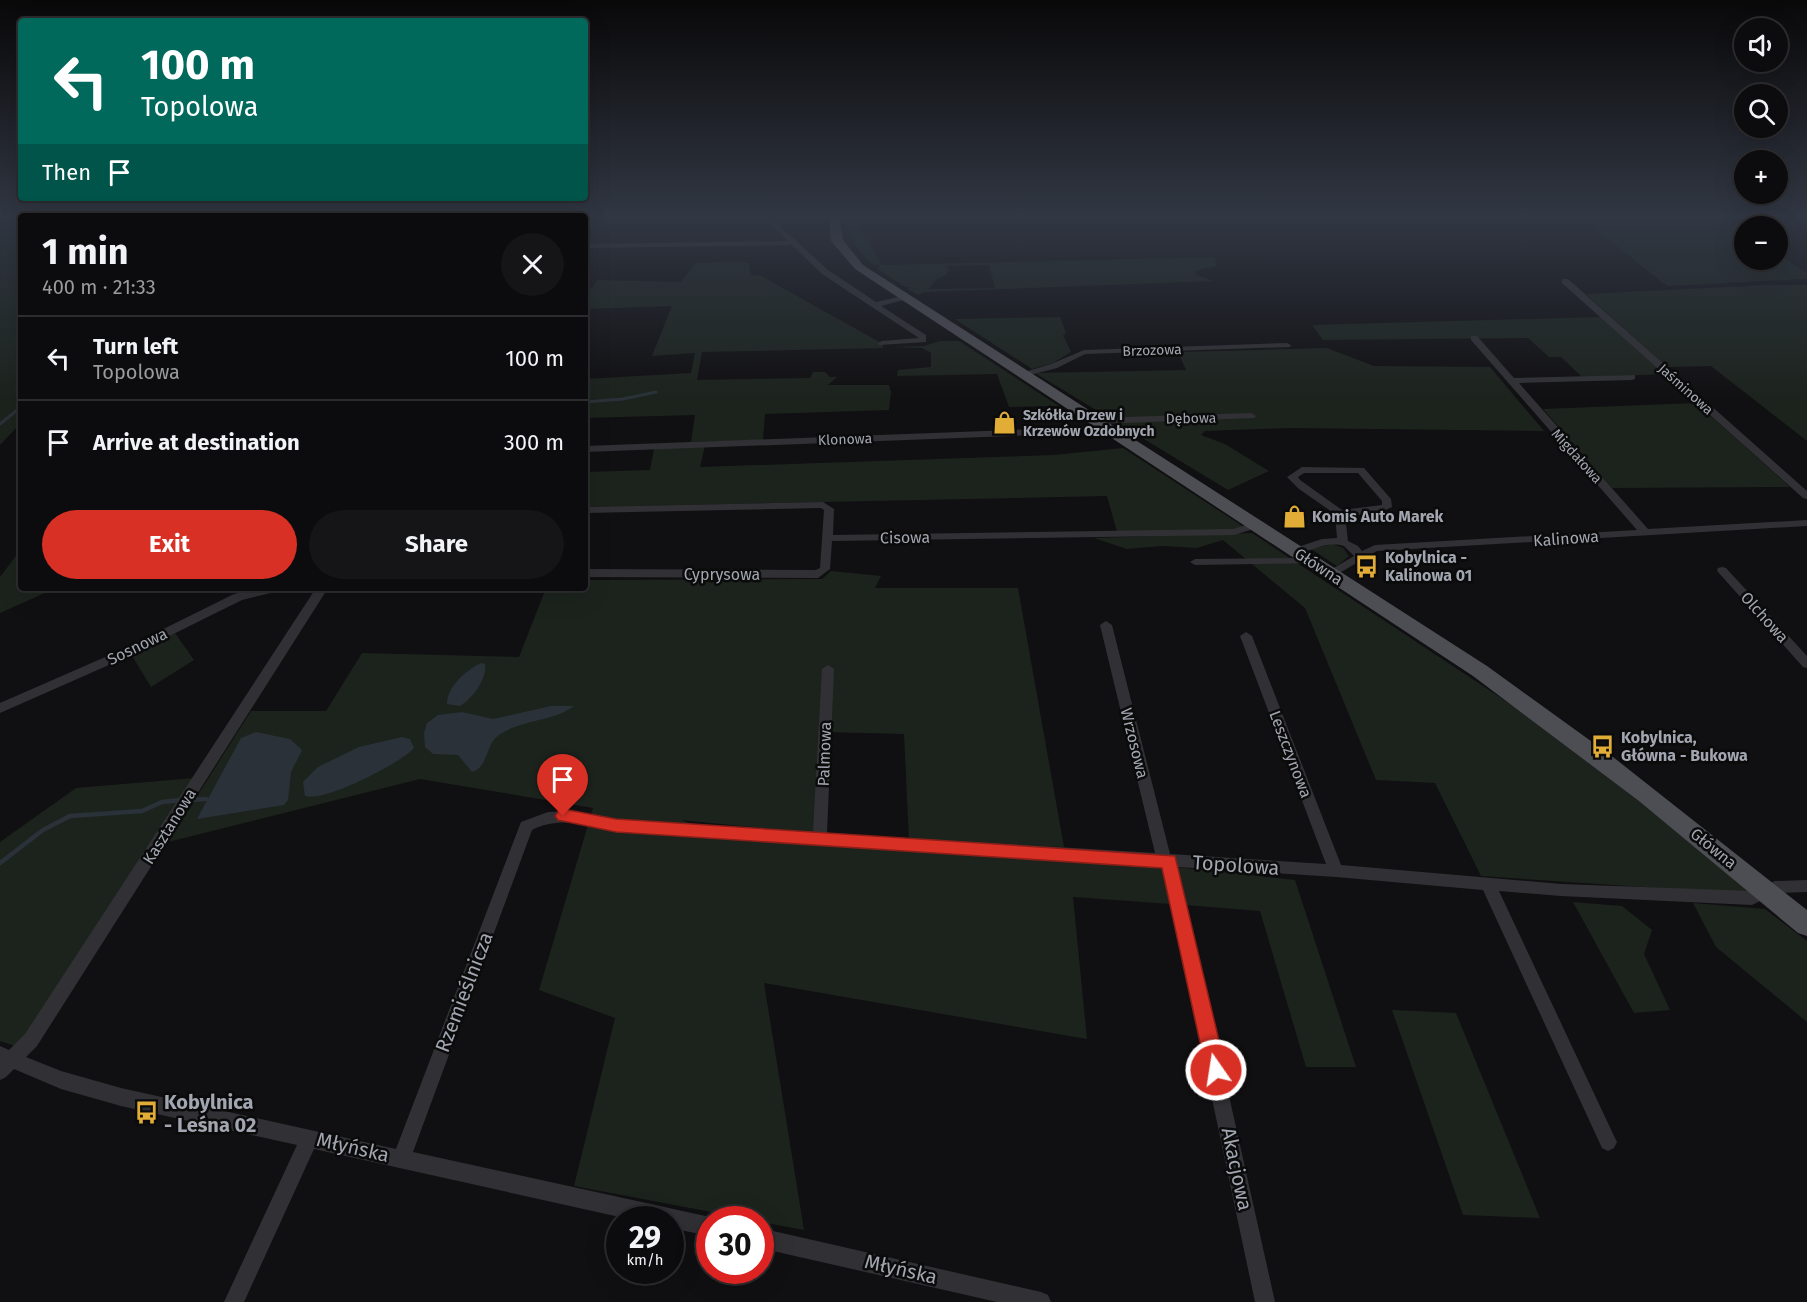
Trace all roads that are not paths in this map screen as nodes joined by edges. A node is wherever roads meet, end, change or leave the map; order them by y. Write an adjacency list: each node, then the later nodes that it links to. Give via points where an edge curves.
1 (834, 278): 5 (street)
2 (875, 278): 4 (main road, Główna)
3 (1565, 281): 15 (street, Jaśminowa)
4 (904, 297): 5 (street); 9 (main road, Główna)
5 (874, 305): 7 (street, via 923,337 917,342)
6 (1474, 338): 11 (street, Migdałowa)
7 (882, 343)
8 (1287, 345): 9 (street, Brzozowa, via 1084,352 1054,366)
9 (1022, 374): 13 (main road, Główna)
10 (1632, 377): 11 (street)
11 (1512, 381): 20 (street, Migdałowa)
12 (1251, 416): 13 (street, Dębowa)
13 (1100, 424): 14 (street, Klonowa, via 1066,431); 19 (main road, Główna)
14 (588, 448)
15 (1807, 496)
16 (588, 510): 21 (street, via 823,505 829,509)
17 (1340, 513): 17 (street, via 1297,483 1292,477 1295,473 1361,470 1387,501 1387,507 1379,510); 22 (street)
18 (1807, 523): 20 (street, Kalinowa)
19 (1256, 525): 21 (street, Cisowa, via 1234,532); 23 (main road, Główna)
20 (1644, 531): 24 (street, Kalinowa, via 1375,548)
21 (827, 538): 27 (street, Cyprysowa, via 825,569 818,574)
22 (1343, 541): 23 (street, via 1316,543); 24 (street)
23 (1304, 556): 25 (street); 28 (main road, Główna)
24 (1360, 556): 28 (street, Kalinowa)
25 (1196, 562)
26 (1722, 570): 33 (street, Olchowa)
27 (588, 573)
28 (1331, 574): 42 (main road, Główna, via 1550,719)
29 (263, 591): 35 (street, Sosnowa, via 238,597 123,654)
30 (320, 591): 44 (street, Kasztanowa, via 37,1031)
31 (1106, 626): 38 (street, Wrzosowa)
32 (1246, 636): 39 (street, Leszczynowa)
33 (1807, 664)
34 (828, 669): 37 (street, Palmowa)
35 (0, 708)
36 (526, 826): 37 (street, Topolowa, via 546,816 563,816 616,825); 47 (street, Rzemieślnicza)
37 (820, 838): 38 (street, Topolowa)
38 (1166, 861): 39 (street, Topolowa); 52 (street, Akacjowa)
39 (1336, 872): 40 (street, Topolowa)
40 (1488, 884): 42 (street, Topolowa, via 1752,898); 46 (street)
41 (1807, 886): 42 (street, Topolowa, via 1775,887)
42 (1767, 892): 43 (main road, Główna)
43 (1807, 926)
44 (4, 1062): 45 (street, Młyńska, via 121,1097)
45 (310, 1138): 47 (street, Młyńska); 50 (street)
46 (1608, 1142)
47 (402, 1158): 48 (street, Młyńska)
48 (696, 1224)
49 (774, 1241): 51 (street, Młyńska)
50 (234, 1302)
51 (1041, 1302)
52 (1265, 1302)

